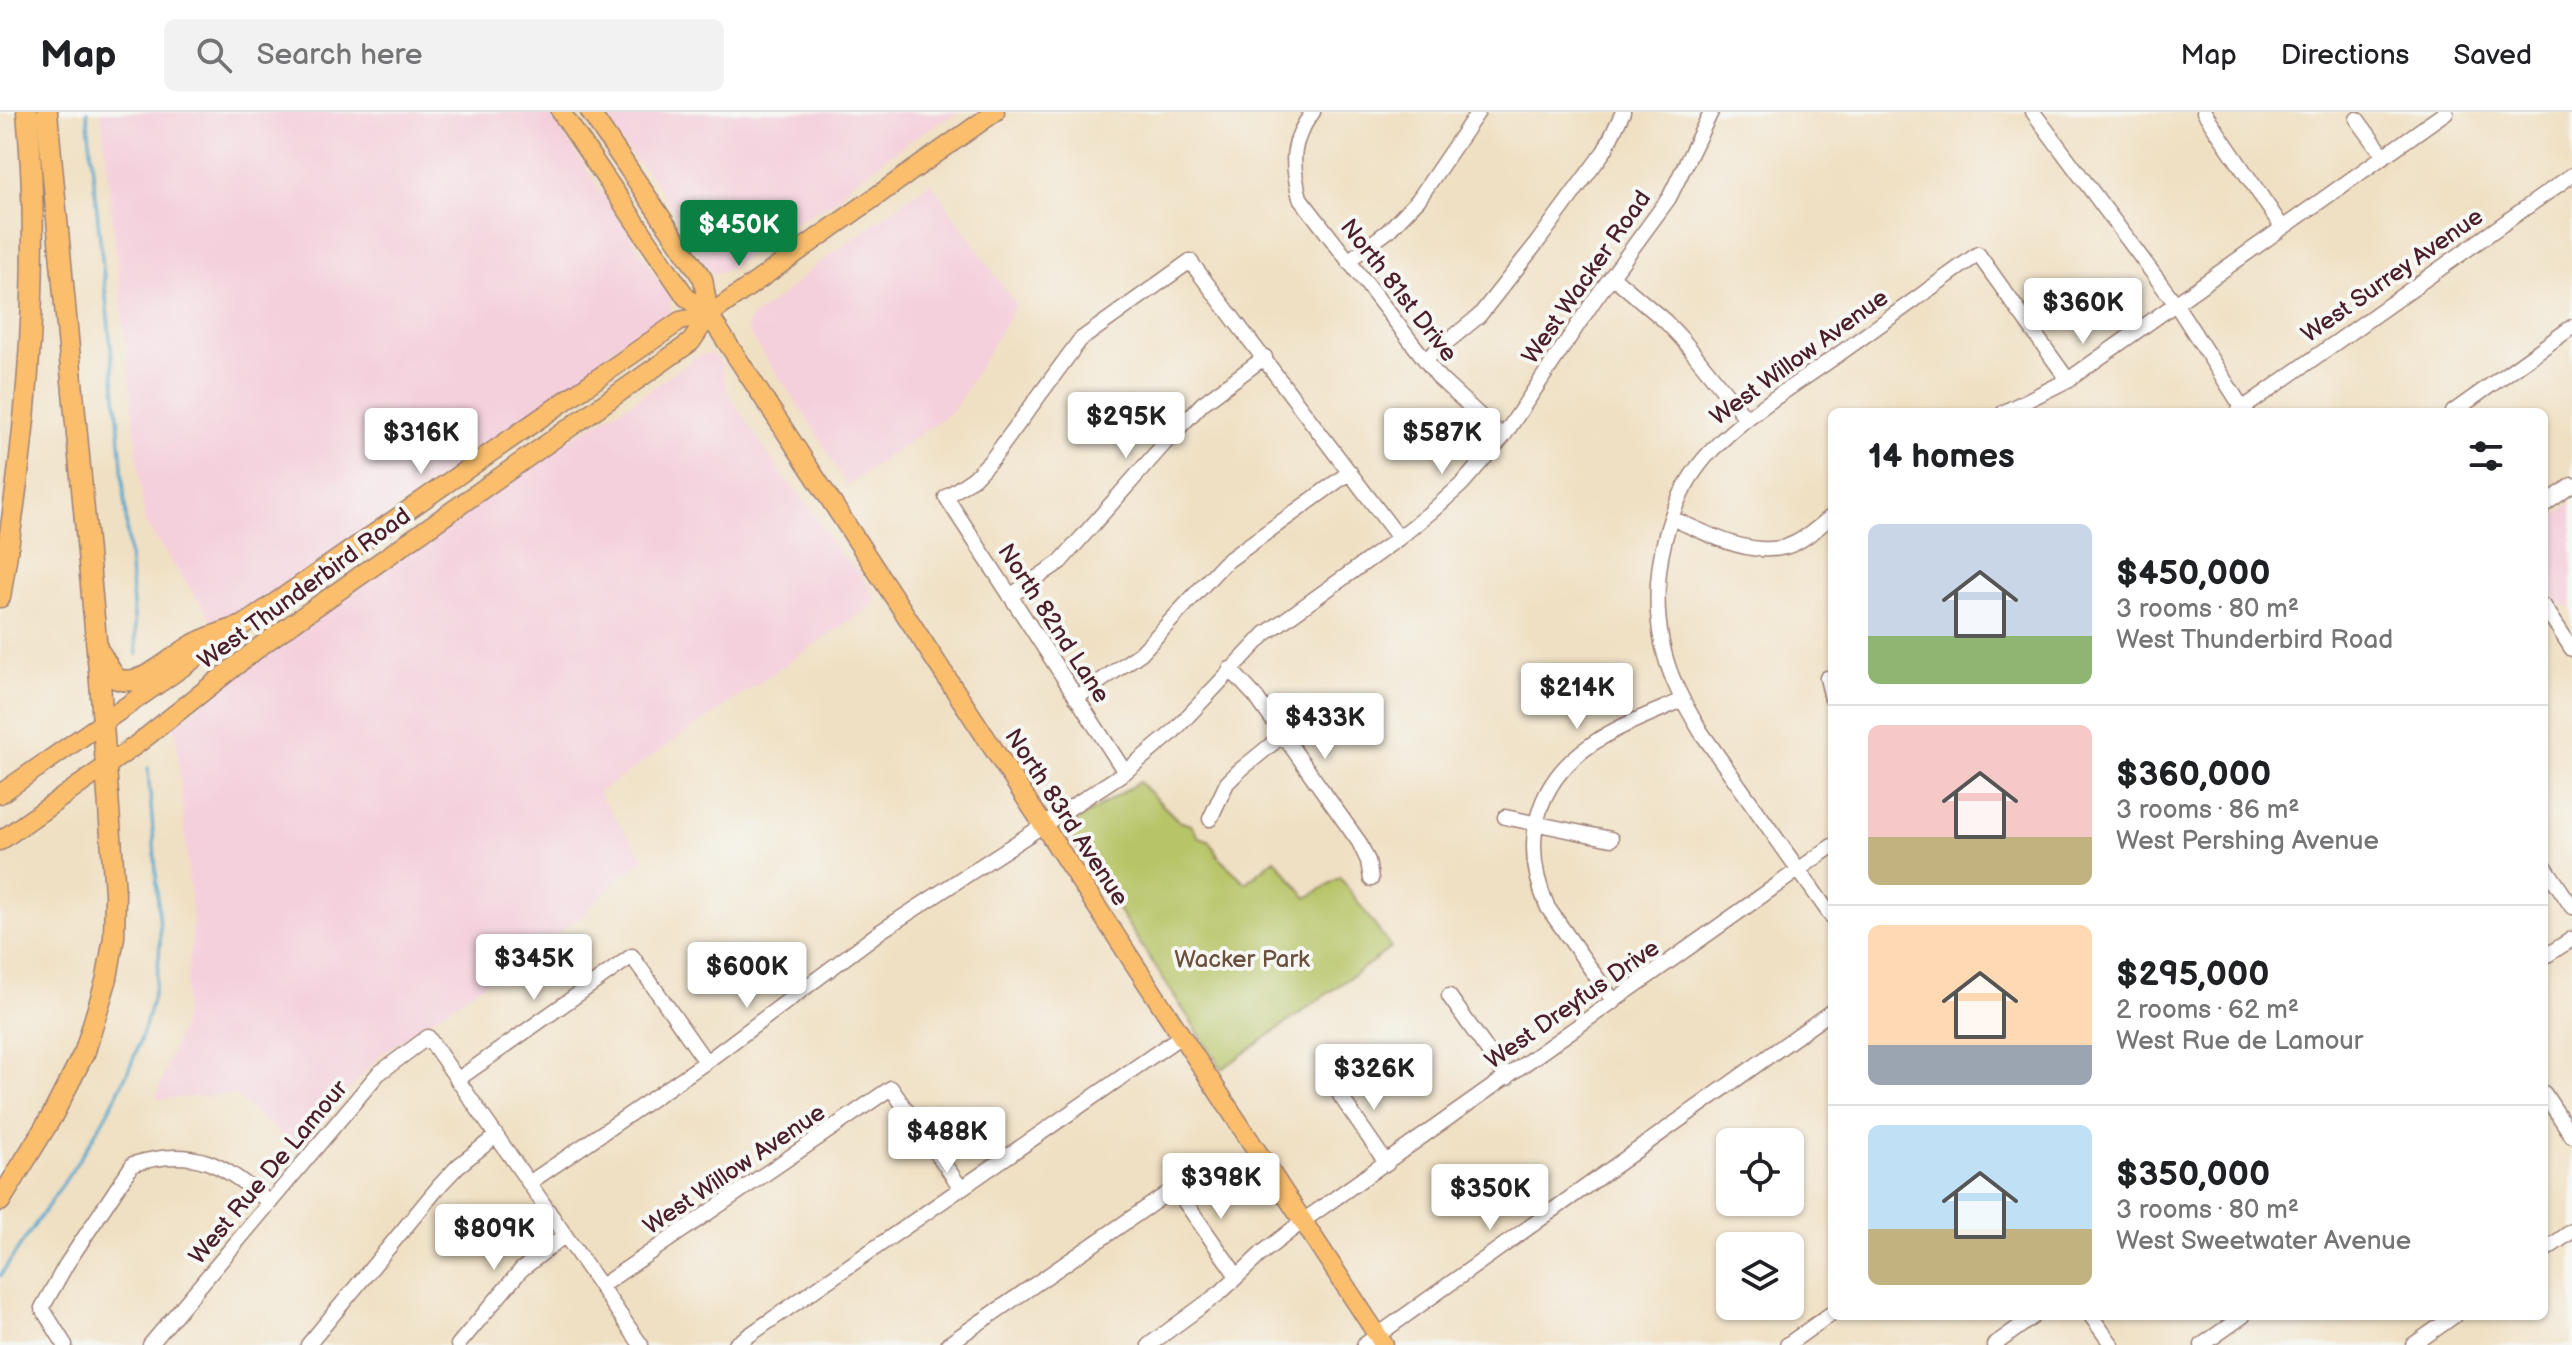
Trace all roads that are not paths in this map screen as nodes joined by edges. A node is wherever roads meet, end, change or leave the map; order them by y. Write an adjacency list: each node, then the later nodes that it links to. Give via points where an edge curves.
1 (27, 112): 38 (highway, via 32,196 28,381)
2 (47, 112): 41 (highway)
3 (561, 112): 20 (main road, North 83rd Avenue, via 686,297)
4 (590, 112): 20 (main road, North 83rd Avenue, via 703,279)
5 (995, 112): 20 (main road, West Thunderbird Road)
6 (1313, 112): 17 (street, North 81st Drive, via 1293,150 1293,172 1300,198)
7 (1478, 112): 17 (street, via 1418,200)
8 (1623, 112): 23 (street, via 1605,150 1479,316)
9 (1711, 112): 18 (street, West Wacker Road, via 1669,198)
10 (2033, 112): 19 (street)
11 (2204, 112): 16 (street)
12 (2446, 112): 14 (street)
13 (2357, 119): 14 (street)
14 (2384, 156): 16 (street)
15 (2572, 175): 27 (street, West Surrey Avenue)
16 (2282, 227): 19 (street)
17 (1348, 261): 23 (street, North 81st Drive)
18 (1612, 276): 29 (street, via 1665,321); 30 (street, West Wacker Road)
19 (2175, 303): 24 (street); 26 (street)
20 (709, 315): 40 (main road, West Thunderbird Road, via 680,321); 50 (main road, West Thunderbird Road, via 691,342 262,645); 56 (main road, North 83rd Avenue)
21 (2572, 327): 28 (street)
22 (1265, 357): 31 (street); 37 (street, via 1203,403 1060,562); 37 (street, North 82nd Lane, via 1190,261 1080,340 993,458 946,497)
23 (1425, 360): 30 (street, North 81st Drive)
24 (2068, 380): 25 (street); 29 (street, West Willow Avenue, via 1978,254)
25 (2012, 408)
26 (2240, 408)
27 (2246, 408)
28 (2459, 408)
29 (1746, 418): 34 (street, West Willow Avenue, via 1711,451)
30 (1503, 437): 36 (street, West Wacker Road, via 1462,484)
31 (1350, 472): 36 (street); 46 (street, via 1223,564 1141,653)
32 (2572, 485): 33 (street)
33 (2548, 502)
34 (1671, 518): 35 (street, via 1731,543 1767,549 1799,541); 47 (street, West Willow Avenue, via 1657,603 1662,645)
35 (1828, 519)
36 (1399, 538): 43 (street, West Wacker Road, via 1278,623)
37 (1010, 596): 46 (street, North 82nd Lane)
38 (0, 597)
39 (2548, 612): 42 (street)
40 (240, 627): 41 (highway, via 195,643 130,681 115,678); 48 (main road, West Thunderbird Road)
41 (97, 646): 48 (highway)
42 (2572, 649)
43 (1230, 669): 49 (street); 51 (street, West Wacker Road, via 1172,733)
44 (1827, 678): 45 (street)
45 (1828, 682)
46 (1076, 698): 51 (street, North 82nd Lane)
47 (1682, 700): 55 (street, via 1580,752 1555,777); 60 (street, West Willow Avenue)
48 (101, 723): 50 (highway); 52 (main road, West Thunderbird Road)
49 (1283, 735): 54 (street, via 1227,783); 62 (street, via 1359,842)
50 (106, 767): 58 (main road, West Thunderbird Road); 81 (highway, via 115,893 107,978 85,1051)
51 (1125, 772): 56 (street, West Wacker Road)
52 (0, 794)
53 (1505, 817): 55 (street)
54 (1210, 819)
55 (1535, 823): 57 (street); 68 (street, via 1534,859 1541,892)
56 (1044, 826): 70 (main road, North 83rd Avenue); 71 (street, West Wacker Road, via 881,931)
57 (1611, 839)
58 (0, 841)
59 (1828, 849): 60 (street, West Dreyfus Drive)
60 (1799, 869): 64 (street, West Willow Avenue); 68 (street, West Dreyfus Drive)
61 (2548, 871): 63 (street)
62 (1371, 879)
63 (2572, 907)
64 (1828, 911)
65 (2572, 939): 66 (street)
66 (2548, 954)
67 (1449, 996): 73 (street)
68 (1614, 1002): 73 (street, West Dreyfus Drive)
69 (1828, 1014): 95 (street)
70 (1181, 1036): 80 (street); 83 (main road, North 83rd Avenue)
71 (706, 1062): 74 (street, via 632,956); 79 (street, West Wacker Road)
72 (1332, 1078): 78 (street)
73 (1507, 1078): 78 (street, West Dreyfus Drive)
74 (457, 1080): 76 (street); 82 (street, West Rue De Lamour, via 428,1037 378,1074)
75 (2548, 1102): 77 (street)
76 (496, 1136): 79 (street); 98 (street, via 449,1175)
77 (2572, 1136)
78 (1387, 1164): 83 (street, West Dreyfus Drive)
79 (529, 1183): 85 (street)
80 (961, 1188): 88 (street, West Willow Avenue, via 891,1088); 101 (street)
81 (0, 1201)
82 (270, 1203): 96 (street, via 220,1166 197,1158 133,1164 42,1308); 97 (street, West Rue De Lamour)
83 (1303, 1221): 87 (street, West Dreyfus Drive); 95 (main road, North 83rd Avenue)
84 (2572, 1231): 86 (street)
85 (565, 1235): 88 (street); 99 (street, via 521,1270)
86 (2548, 1248)
87 (1237, 1276): 102 (street, via 1175,1188); 103 (street, West Dreyfus Drive)
88 (601, 1286): 94 (street)
89 (1828, 1316): 104 (street)
90 (2028, 1320): 105 (street)
91 (2094, 1320): 106 (street)
92 (2237, 1320): 107 (street)
93 (2448, 1320): 108 (street)
94 (638, 1341): 100 (street)
95 (1375, 1342)
96 (65, 1345)
97 (150, 1345)
98 (308, 1345)
99 (458, 1345)
100 (622, 1345)
101 (735, 1345)
102 (947, 1345)
103 (1149, 1345)
104 (1787, 1345)
105 (1994, 1345)
106 (2112, 1345)
107 (2202, 1345)
108 (2413, 1345)

